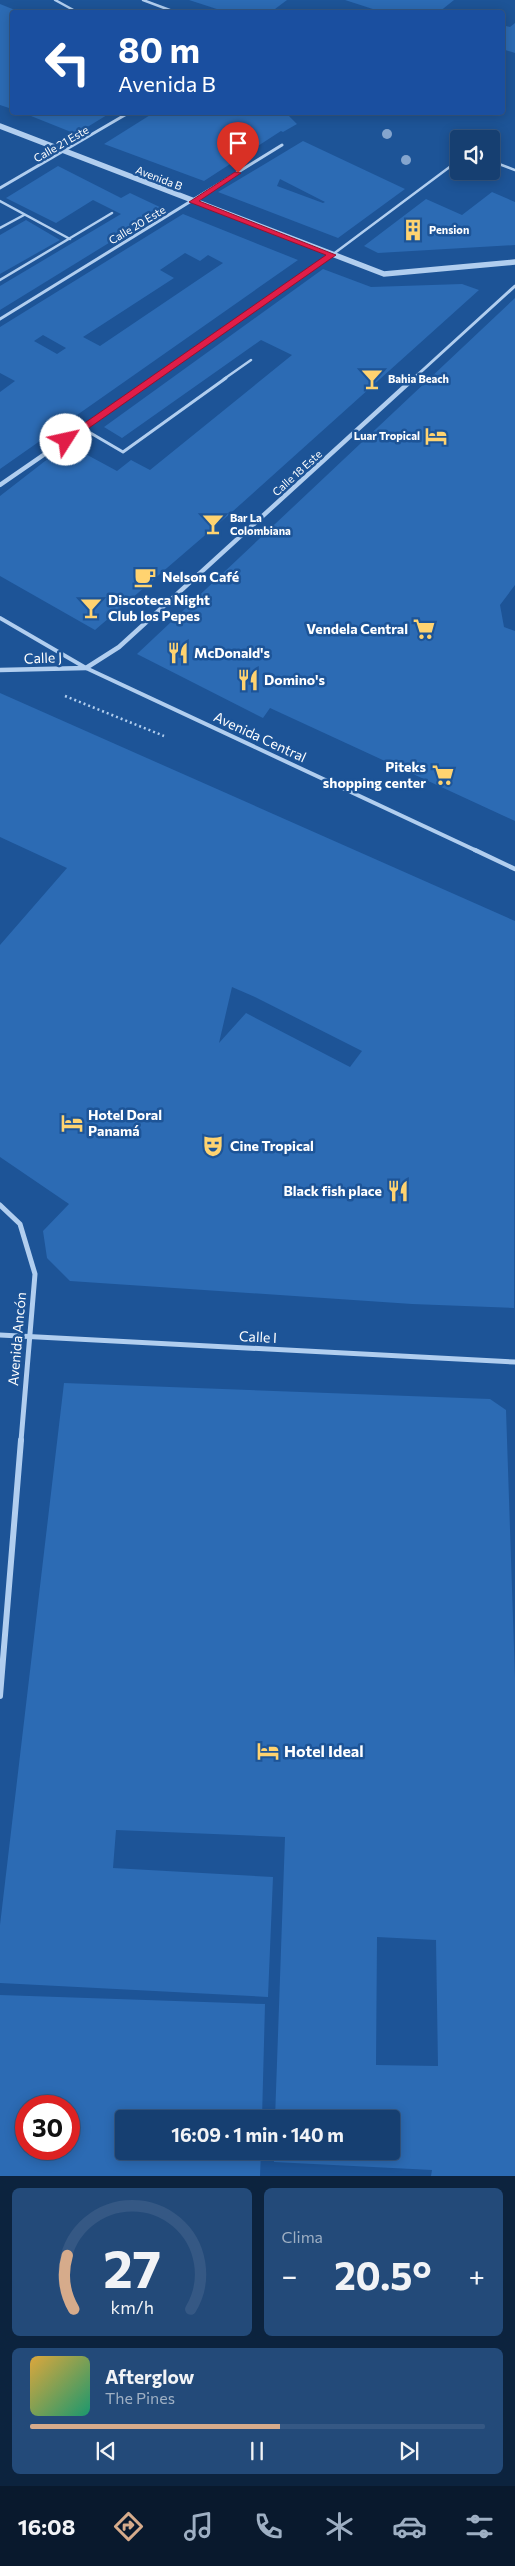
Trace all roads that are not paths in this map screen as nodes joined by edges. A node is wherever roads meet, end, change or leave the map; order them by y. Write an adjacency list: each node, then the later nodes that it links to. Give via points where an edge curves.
1 (55, 0): 3 (lane)
2 (143, 0): 4 (lane)
3 (73, 10)
4 (170, 10)
5 (125, 115): 8 (street, Calle 21 Este)
6 (0, 126): 8 (street, Avenida B)
7 (282, 145): 14 (street, Calle 20 Este)
8 (64, 152): 12 (street, Calle 21 Este); 14 (street, Avenida B)
9 (500, 164): 11 (lane)
10 (450, 167): 19 (lane)
11 (515, 170)
12 (0, 188)
13 (0, 201): 16 (lane)
14 (193, 202): 19 (street, Avenida B); 23 (street, Calle 20 Este)
15 (112, 213): 18 (lane)
16 (24, 214): 17 (lane); 18 (lane)
17 (0, 228)
18 (70, 239): 21 (lane)
19 (332, 255): 20 (street, Avenida B, via 384,274); 25 (street)
20 (515, 262)
21 (0, 280)
22 (515, 286): 28 (street, Calle 18 Este, via 119,647)
23 (0, 319)
24 (251, 360): 25 (lane, via 123,452)
25 (82, 428): 26 (street)
26 (0, 485)
27 (0, 618): 28 (street, Avenida Central)
28 (86, 668): 29 (street, Calle J); 30 (street, Avenida Central)
29 (0, 670)
30 (515, 869)
31 (0, 1204): 33 (street, Avenida Ancón, via 20,1224 35,1274)
32 (0, 1335): 33 (street, Calle I)
33 (30, 1337): 34 (street, Calle I); 35 (street, Avenida Ancón)
34 (515, 1362)
35 (0, 1696)

